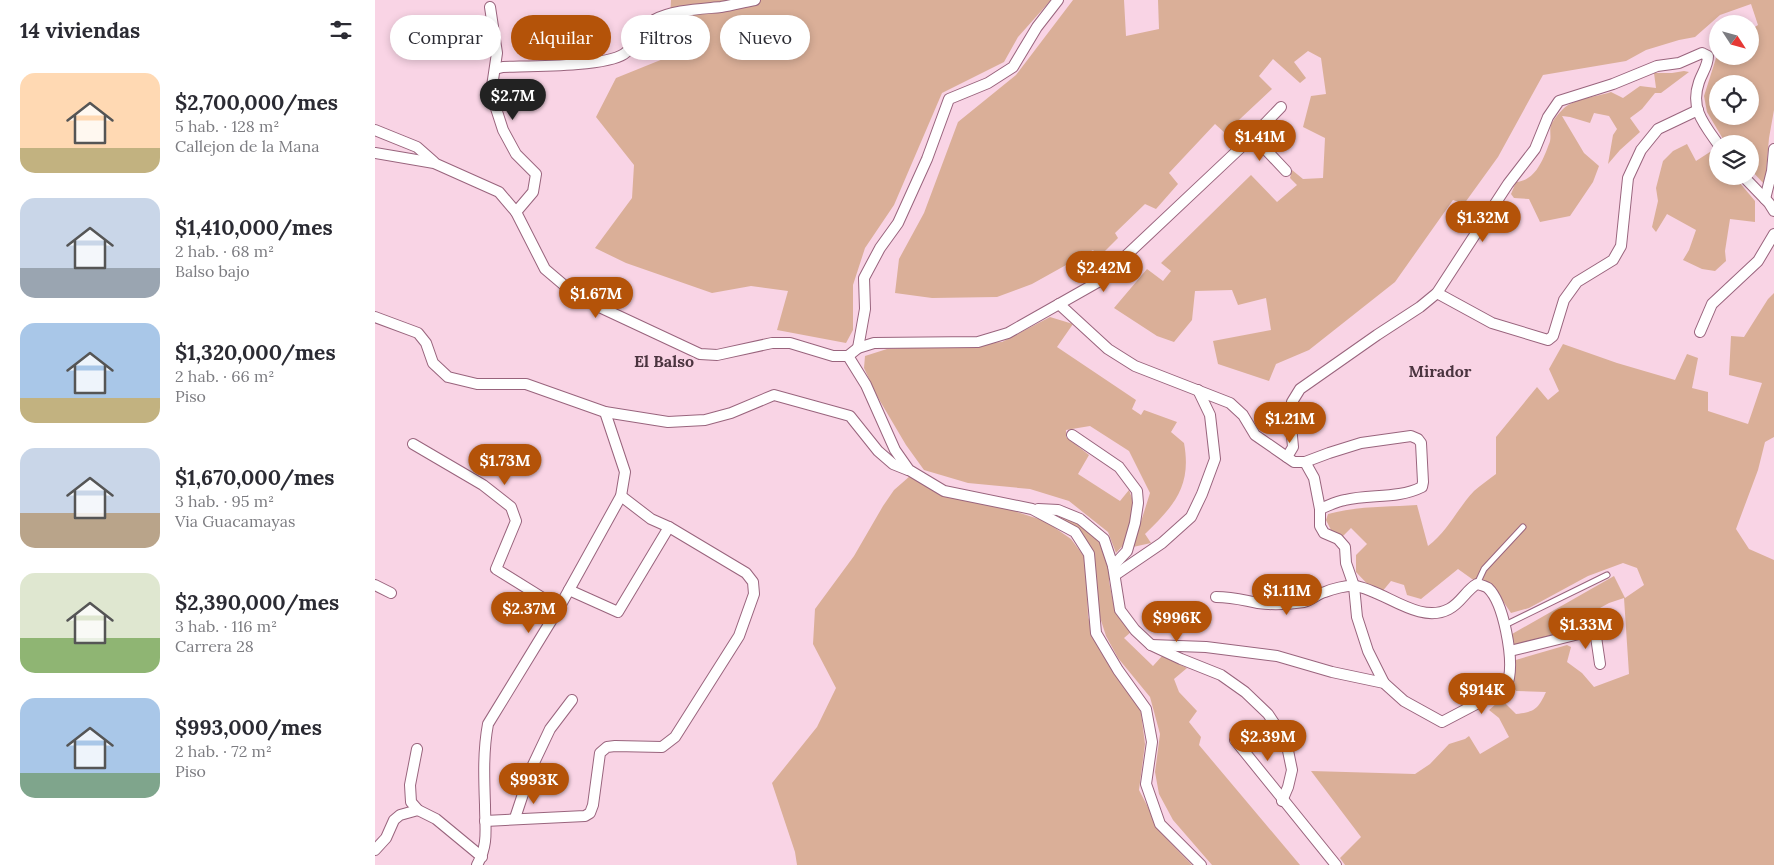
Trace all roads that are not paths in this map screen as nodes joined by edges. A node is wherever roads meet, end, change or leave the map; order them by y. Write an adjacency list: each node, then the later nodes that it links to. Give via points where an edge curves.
1 (755, 0): 4 (street, via 687,10 654,19 640,30 623,55 608,59 558,66)
2 (1059, 0): 23 (street, via 1037,27 1013,67 987,83 949,99 927,159 897,223 879,248 864,278 865,309)
3 (490, 7): 4 (street, via 497,53)
4 (495, 69): 17 (street, via 491,93 503,130 516,154 536,174 533,192)
5 (1281, 108): 9 (street)
6 (1698, 110): 8 (street); 19 (street, via 1658,129 1641,150 1627,178 1621,246 1613,260 1577,282 1564,300 1553,336 1547,340 1492,323); 19 (street, via 1695,94 1708,61 1708,56 1702,53 1559,100 1535,149 1508,184)
7 (375, 130): 12 (street, via 417,147)
8 (1712, 135)
9 (1253, 136): 13 (street); 20 (street, via 1098,282)
10 (1774, 149): 15 (street)
11 (375, 153): 12 (street)
12 (434, 163): 17 (street, via 499,192)
13 (1286, 171)
14 (1752, 185): 15 (street)
15 (1765, 199): 16 (street)
16 (1774, 211)
17 (515, 212): 24 (street, via 545,269 578,297 700,354 790,343 833,356)
18 (1774, 234): 22 (street, via 1758,261 1711,304)
19 (1437, 293): 29 (street, via 1300,389 1292,402 1293,447)
20 (1059, 304): 23 (street, via 1007,333 978,342 874,343); 25 (street, via 1108,349 1135,366)
21 (375, 316): 26 (street, via 418,333 427,343 433,363 448,377 477,384 526,384)
22 (1699, 332)
23 (858, 348): 24 (street)
24 (848, 356): 31 (street, via 866,385 895,450)
25 (1198, 390): 29 (street, via 1231,403 1255,435); 37 (street, via 1210,416 1215,459 1202,494 1191,517 1162,543)
26 (605, 412): 31 (street, via 668,422 705,420 774,395 850,416 878,451 893,464); 32 (street, via 625,472)
27 (1072, 435): 37 (street, via 1119,467 1137,491 1135,523 1127,551)
28 (413, 444): 45 (street, via 483,485 511,506 516,521 496,569)
29 (1287, 457): 30 (street, via 1294,462)
30 (1305, 462): 34 (street, via 1313,478); 34 (street, via 1361,443 1411,436 1421,443 1422,487 1383,497 1345,500)
31 (909, 470): 33 (street, via 945,491)
32 (621, 496): 35 (street, via 651,519); 42 (street)
33 (1032, 508): 37 (street, via 1058,510 1080,519 1104,539); 60 (street, via 1075,532 1089,554 1096,633 1146,710 1151,742 1146,784 1159,824)
34 (1319, 509): 41 (street, via 1324,533 1338,539 1345,547)
35 (669, 527): 42 (street, via 618,612); 56 (street, via 747,573 753,582 754,594 739,636 675,737 662,747 615,746 607,747 601,753 590,813 585,816)
36 (1523, 527): 39 (lane, via 1485,569)
37 (1114, 571): 47 (street, via 1120,610)
38 (1607, 575): 46 (lane)
39 (1477, 584): 41 (street, via 1455,606 1437,612 1418,612); 46 (street, via 1487,587 1496,599)
40 (375, 585): 43 (street)
41 (1354, 586): 44 (street, via 1324,592 1306,602 1264,604); 50 (street, via 1357,617)
42 (569, 590): 45 (street)
43 (391, 593)
44 (1217, 597)
45 (559, 608): 57 (street, via 489,724 484,745)
46 (1505, 625): 48 (street)
47 (1151, 645): 50 (street, via 1206,647 1277,656); 54 (street, via 1221,675 1268,714 1286,741 1292,770)
48 (1510, 652): 49 (street, via 1595,630); 50 (street, via 1507,685 1501,692 1442,722 1405,701)
49 (1600, 664)
50 (1383, 683)
51 (572, 700): 56 (street, via 550,729 532,767)
52 (1235, 740): 54 (street)
53 (417, 749): 55 (street, via 410,785 411,802)
54 (1282, 801): 61 (street)
55 (418, 810): 58 (street, via 394,820 386,838); 59 (street, via 436,819)
56 (515, 818): 57 (street)
57 (485, 820): 59 (street, via 486,841)
58 (375, 850)
59 (479, 861)
60 (1201, 865)
61 (1336, 865)

